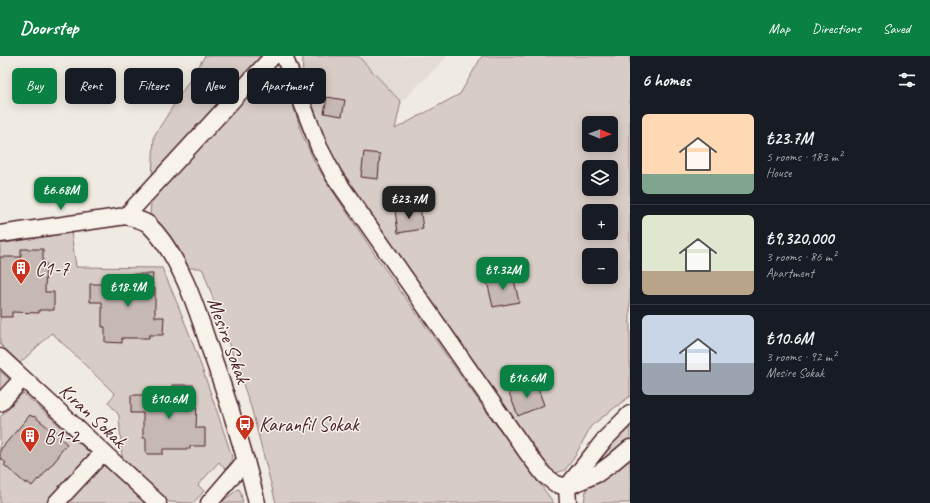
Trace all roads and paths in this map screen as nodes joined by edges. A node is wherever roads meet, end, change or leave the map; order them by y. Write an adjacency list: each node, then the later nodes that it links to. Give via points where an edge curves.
1 (274, 56): 3 (street)
2 (284, 56): 12 (street, via 319,147 334,176 528,454 544,475 556,484)
3 (126, 216): 4 (street); 11 (street, Mesire Sokak, via 147,223 160,237 178,268 204,330)
4 (0, 234)
5 (0, 357): 6 (street, Kıran Sokak)
6 (23, 378): 7 (street); 14 (street, Kıran Sokak)
7 (0, 403)
8 (630, 414): 12 (street, via 605,439)
9 (630, 448): 12 (street, via 597,474)
10 (97, 459): 13 (street)
11 (246, 460): 15 (street); 16 (street, Mesire Sokak)
12 (567, 487): 17 (street)
13 (56, 503)
14 (158, 503)
15 (210, 503)
16 (257, 503)
17 (568, 503)

